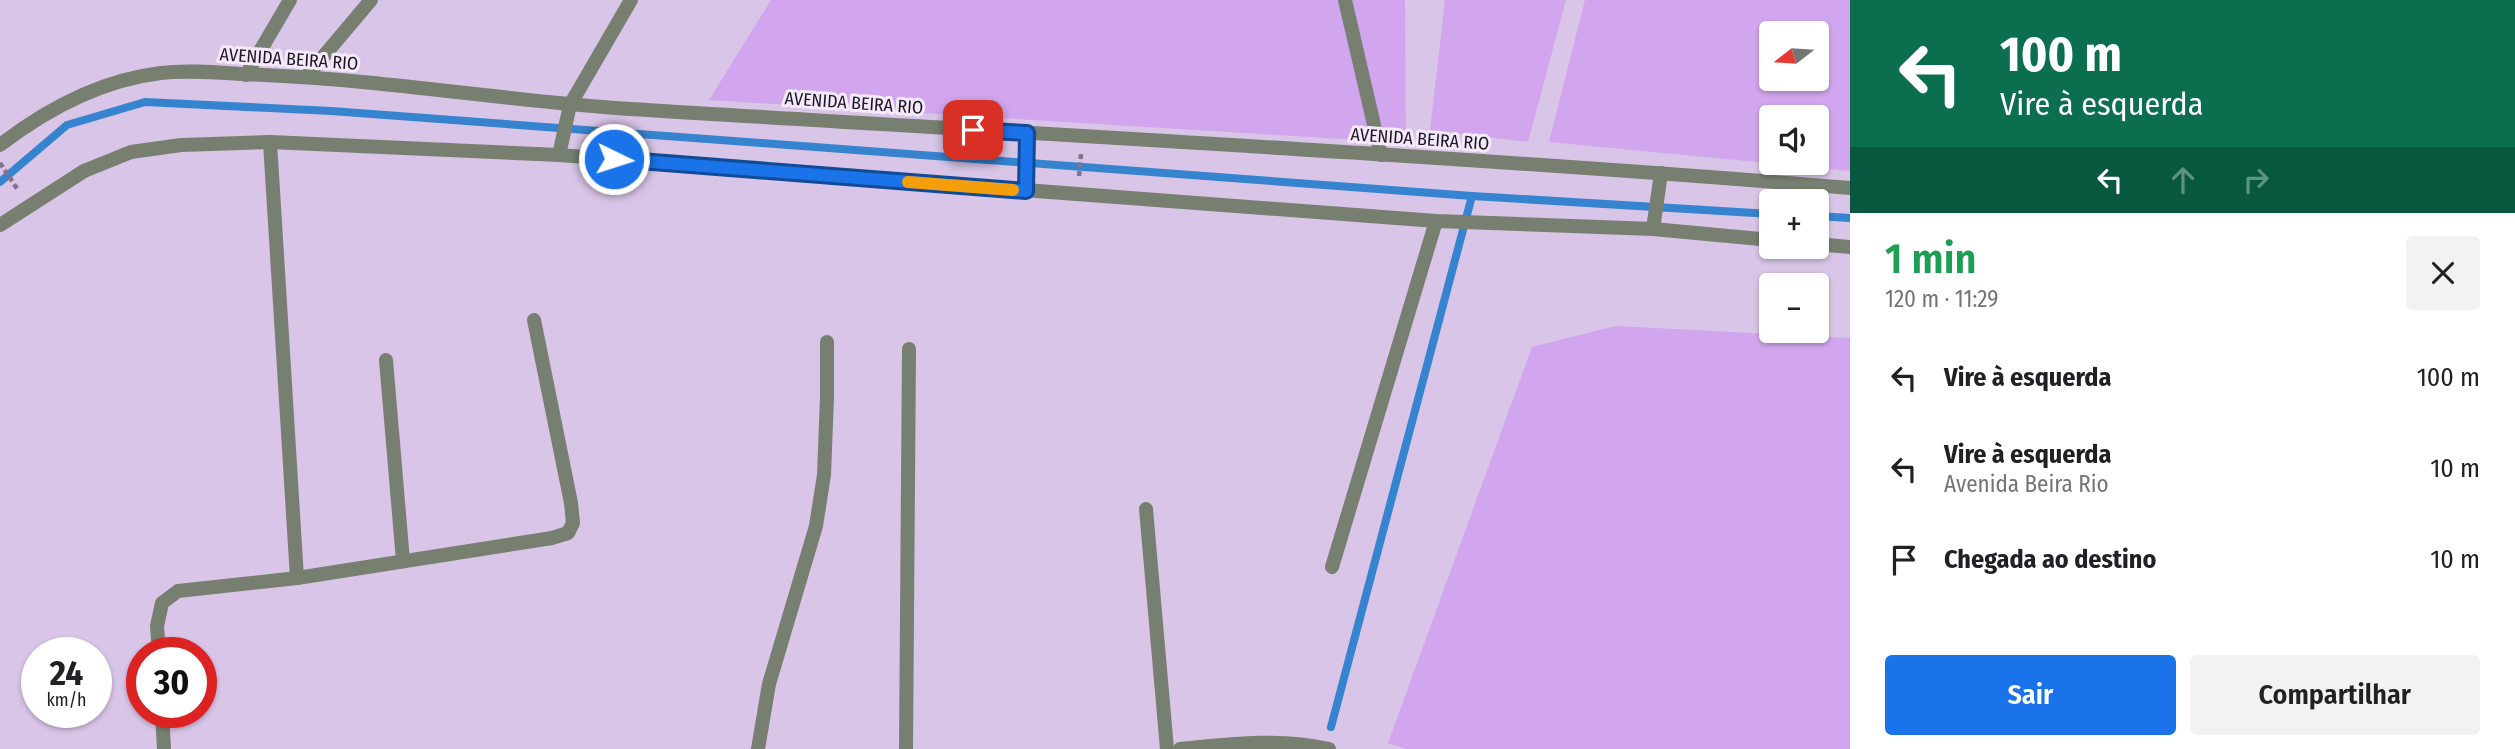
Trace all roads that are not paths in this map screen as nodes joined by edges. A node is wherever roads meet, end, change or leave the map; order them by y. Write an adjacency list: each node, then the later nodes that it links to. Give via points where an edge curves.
1 (290, 0): 5 (street)
2 (371, 0): 6 (street)
3 (631, 0): 7 (street)
4 (1345, 0): 12 (street)
5 (246, 75): 6 (street, AVENIDA BEIRA RIO); 10 (street, AVENIDA BEIRA RIO, via 162,73 115,84 66,101)
6 (306, 77): 7 (street, AVENIDA BEIRA RIO)
7 (569, 110): 8 (street, AVENIDA BEIRA RIO); 11 (street)
8 (1027, 133): 12 (street, AVENIDA BEIRA RIO); 14 (street)
9 (270, 142): 11 (street); 17 (street, via 131,152 84,171); 29 (street)
10 (0, 145)
11 (561, 148): 14 (street)
12 (1381, 155): 13 (street, AVENIDA BEIRA RIO)
13 (1661, 173): 15 (street, AVENIDA BEIRA RIO); 18 (street)
14 (1026, 184): 16 (street, via 1077,195)
15 (1850, 188)
16 (1444, 221): 18 (street); 28 (street)
17 (0, 225)
18 (1654, 225): 19 (street)
19 (1759, 238)
20 (1829, 245): 21 (street)
21 (1850, 247)
22 (534, 320): 27 (street, via 573,523 568,533)
23 (827, 342): 33 (street, via 824,475 816,526 769,684)
24 (909, 349): 34 (street)
25 (386, 360): 27 (street)
26 (1146, 509): 35 (street)
27 (403, 561): 29 (street)
28 (1332, 567)
29 (296, 578): 30 (street, via 178,590 162,603)
30 (158, 637)
31 (163, 728): 32 (street)
32 (164, 749)
33 (758, 749)
34 (906, 749)
35 (1167, 749)
36 (1180, 749): 37 (street, via 1255,741)
37 (1329, 749)

